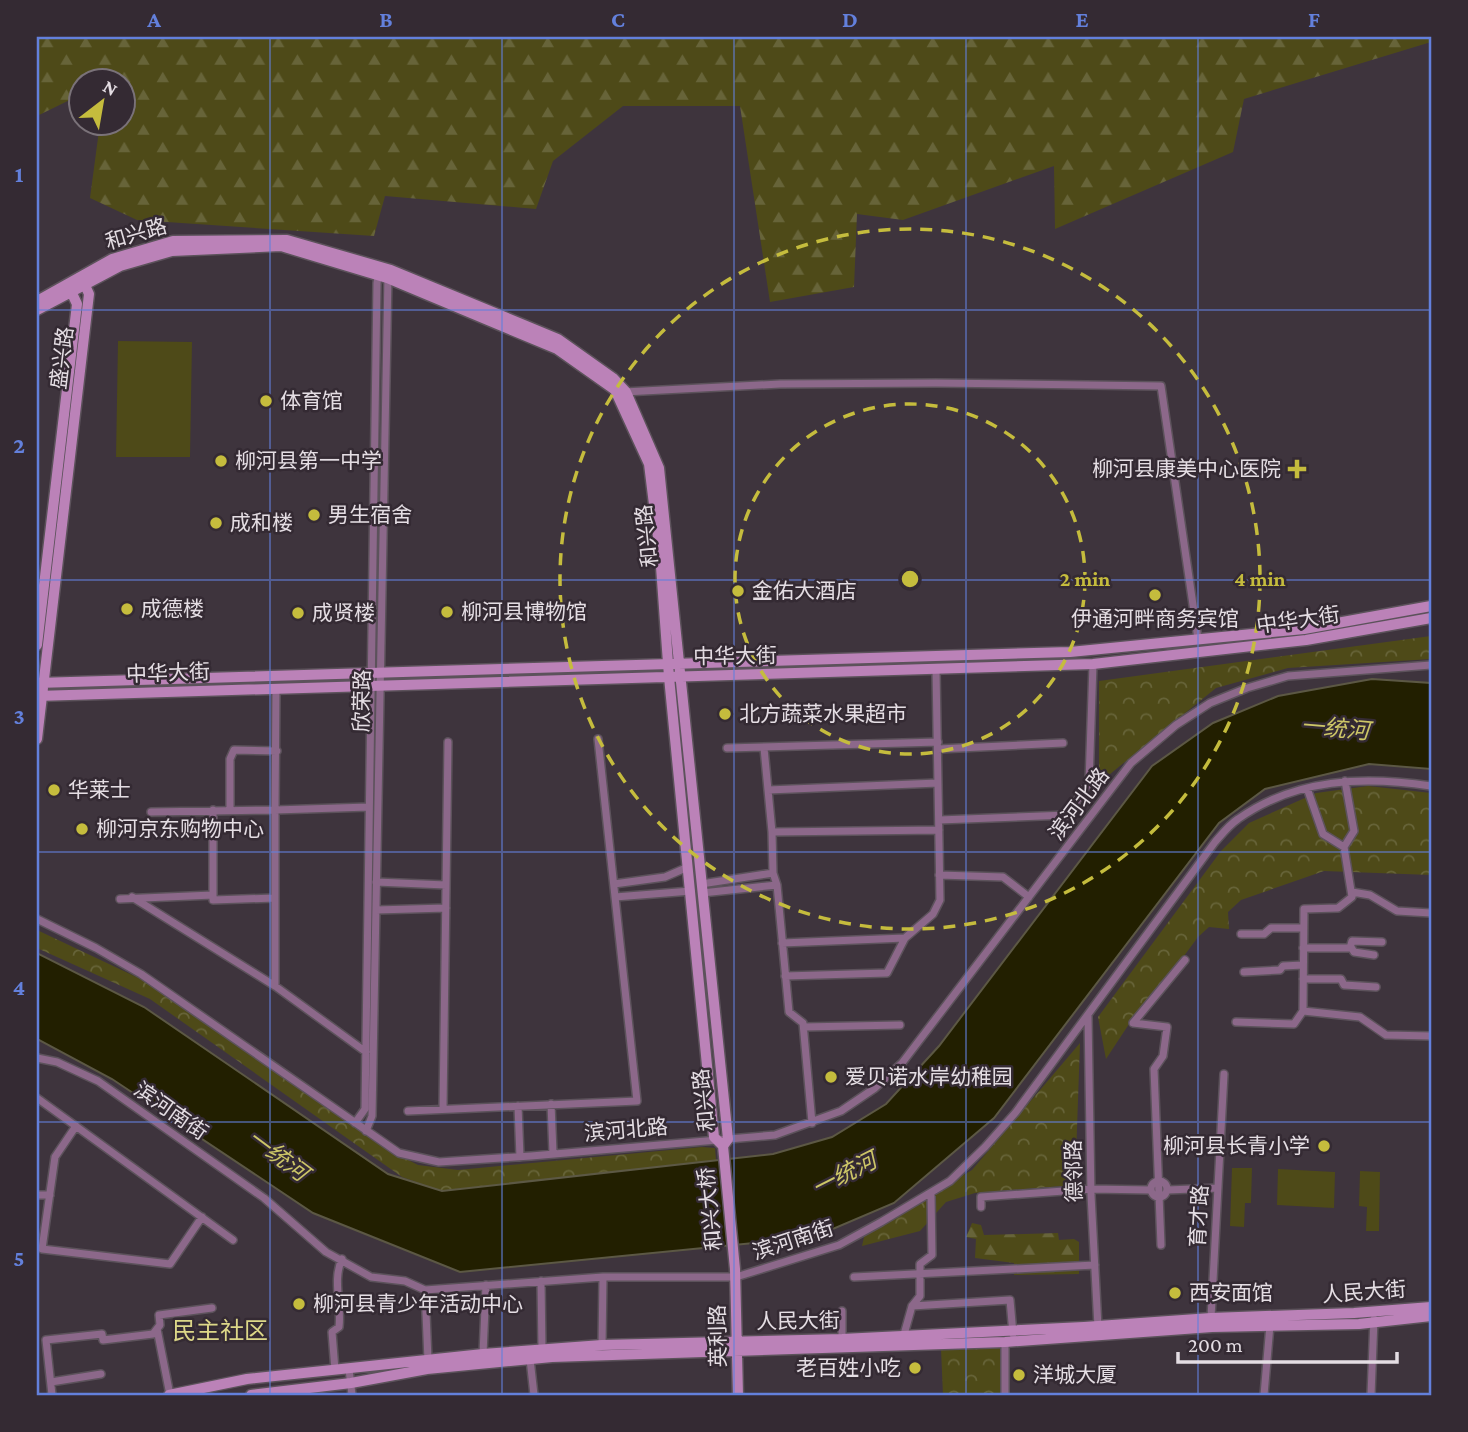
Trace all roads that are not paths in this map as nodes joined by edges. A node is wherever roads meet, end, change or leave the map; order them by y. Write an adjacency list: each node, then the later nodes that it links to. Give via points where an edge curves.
1 (384, 273): 2 (street, 和兴路, via 281,246 172,251); 6 (street, 和兴路, via 557,349); 18 (street, 欣荣路)
2 (82, 280): 3 (street, 和兴路); 19 (street, 盛兴路, via 89,295)
3 (69, 288): 4 (street); 5 (street); 7 (street, 盛兴路, via 77,304)
4 (37, 301)
5 (37, 310)
6 (621, 393): 10 (street, via 780,384 1161,386); 12 (street, 和兴路, via 659,468)
7 (41, 585): 11 (street, 盛兴路)
8 (1431, 606): 10 (street, 中华大街, via 1304,629)
9 (1431, 618): 13 (street, 中华大街, via 1306,640)
10 (1198, 639): 12 (street, 中华大街, via 1070,652)
11 (37, 645)
12 (674, 664): 16 (street, 和兴路); 17 (street, 和兴路); 18 (street, 中华大街)
13 (1093, 664): 15 (street, 中华大街); 40 (street, via 1089,783 1067,814)
14 (1431, 665): 57 (street, 滨河北路, via 1288,676 1210,703 1132,763)
15 (936, 670): 16 (street, 中华大街); 26 (street)
16 (681, 676): 17 (street, 中华大街); 51 (street, 和兴路)
17 (669, 677): 18 (street, 中华大街); 44 (street, 和兴路)
18 (376, 679): 19 (street, 中华大街); 20 (street, 中华大街); 35 (street, 欣荣路); 47 (street, 欣荣路)
19 (40, 683): 21 (street, 盛兴路)
20 (276, 688): 21 (street, 中华大街); 29 (street)
21 (39, 696): 22 (street, 盛兴路)
22 (37, 739)
23 (598, 739): 48 (street)
24 (448, 742): 49 (street)
25 (1063, 743): 26 (street)
26 (938, 746): 28 (street); 31 (street)
27 (727, 748): 28 (street)
28 (764, 748): 34 (street)
29 (277, 751): 36 (street, via 234,750); 38 (street)
30 (1345, 781): 32 (street, 滨河南街); 33 (street, 滨河南街); 43 (street, via 1354,831)
31 (938, 783): 34 (street); 40 (street)
32 (1431, 786)
33 (1307, 788): 43 (street, via 1323,834); 80 (street, 滨河南街, via 1262,804 1229,827)
34 (768, 790): 42 (street)
35 (369, 807): 38 (street); 85 (street, 欣荣路)
36 (230, 809): 37 (street); 38 (street)
37 (213, 810): 39 (street); 54 (street)
38 (275, 810): 58 (street)
39 (151, 812)
40 (939, 820): 41 (street)
41 (939, 830): 42 (street); 46 (street)
42 (772, 832): 45 (street)
43 (1344, 848): 53 (street)
44 (688, 867): 48 (street, via 665,877); 52 (street, 和兴路)
45 (773, 873): 50 (street); 51 (street)
46 (939, 875): 57 (street, via 1003,877); 66 (street, via 940,900 933,914)
47 (376, 882): 49 (street); 61 (street, 欣荣路)
48 (614, 884): 56 (street)
49 (446, 885): 60 (street)
50 (777, 885): 51 (street); 68 (street)
51 (702, 888): 97 (street, 和兴路)
52 (691, 891): 56 (street); 97 (street, 和兴路)
53 (1352, 892): 62 (street, via 1370,895 1397,911); 64 (street, via 1338,908 1304,909)
54 (213, 895): 55 (street); 58 (street, via 213,900)
55 (132, 897): 59 (street); 77 (street)
56 (615, 897): 89 (street, via 637,1101)
57 (1030, 897): 94 (street, 滨河北路, via 902,1063 841,1111)
58 (275, 898): 77 (street)
59 (120, 899)
60 (446, 908): 61 (street); 91 (street)
61 (376, 910): 96 (street, 欣荣路, via 372,1115)
62 (1431, 913)
63 (37, 919): 93 (street, 滨河北路, via 141,974)
64 (1303, 928): 65 (street); 70 (street)
65 (1241, 934)
66 (905, 938): 68 (street); 75 (street, via 887,973)
67 (1381, 942): 69 (street, via 1352,941)
68 (782, 943): 75 (street)
69 (1351, 947): 70 (street); 71 (street, via 1354,952)
70 (1303, 948): 73 (street)
71 (1374, 955)
72 (1185, 960): 100 (street, via 1133,1023 1167,1027 1163,1056 1154,1069)
73 (1303, 965): 74 (street); 76 (street)
74 (1244, 972)
75 (785, 976): 83 (street, via 789,1012)
76 (1303, 979): 78 (street, via 1341,979 1344,985); 79 (street)
77 (275, 986): 85 (street)
78 (1376, 987)
79 (1303, 1011): 81 (street, via 1294,1024); 84 (street, via 1360,1017 1386,1035)
80 (1088, 1015): 102 (street, 德邻路); 117 (street, 滨河南街, via 1016,1112 950,1181 839,1245)
81 (1236, 1022)
82 (901, 1025): 83 (street)
83 (804, 1027): 94 (street)
84 (1431, 1036)
85 (366, 1052): 93 (street, 欣荣路, via 365,1109)
86 (37, 1058): 115 (street, 滨河南街, via 98,1081 264,1198 326,1252)
87 (1224, 1074): 101 (street, 育才路)
88 (37, 1098): 95 (street)
89 (551, 1104): 90 (street); 98 (street)
90 (518, 1106): 91 (street); 99 (street)
91 (443, 1109): 92 (street)
92 (408, 1111)
93 (355, 1123): 96 (street, 滨河北路)
94 (812, 1123): 97 (street, 滨河北路, via 775,1135)
95 (76, 1126): 107 (street, via 55,1157); 112 (street)
96 (366, 1131): 99 (street, 滨河北路, via 399,1153 439,1162)
97 (722, 1142): 98 (street, 滨河北路); 117 (street, 和兴大桥)
98 (553, 1153): 99 (street, 滨河北路)
99 (520, 1157)
100 (1158, 1181): 103 (street); 104 (street); 108 (street)
101 (1218, 1188): 104 (street); 130 (street, 育才路)
102 (1091, 1189): 103 (street); 111 (street, via 981,1197); 116 (street, 德邻路)
103 (1151, 1190): 108 (street)
104 (1167, 1190): 108 (street)
105 (932, 1194): 118 (street, via 932,1255 920,1265)
106 (37, 1195): 107 (street)
107 (50, 1195): 110 (street)
108 (1159, 1197): 114 (street)
109 (37, 1204): 110 (street)
110 (48, 1205): 112 (street, via 42,1249 170,1264)
111 (981, 1207)
112 (202, 1217): 113 (street)
113 (233, 1240)
114 (1161, 1245)
115 (342, 1259): 123 (street, 滨河南街, via 371,1277 405,1281); 145 (street, via 337,1270 340,1328 332,1332)
116 (1095, 1265): 118 (street); 133 (street, 德邻路)
117 (735, 1273): 119 (street, 滨河南街); 139 (street, 英利路)
118 (920, 1273): 120 (street); 124 (street, via 920,1296)
119 (603, 1277): 121 (street, 滨河南街); 138 (street)
120 (854, 1277)
121 (541, 1281): 122 (street, 滨河南街); 140 (street)
122 (486, 1286): 123 (street, 滨河南街); 141 (street)
123 (425, 1290): 143 (street)
124 (912, 1306): 135 (street, via 1010,1300); 137 (street)
125 (1431, 1307): 128 (street, 人民大街)
126 (212, 1308): 134 (street, via 159,1315)
127 (842, 1311): 136 (street)
128 (1374, 1311): 130 (street, 人民大街); 131 (street)
129 (1431, 1316): 131 (street, 人民大街)
130 (1211, 1318): 133 (street, 人民大街)
131 (1374, 1323): 132 (street, 人民大街); 157 (street)
132 (1270, 1325): 135 (street, 人民大街); 156 (street)
133 (1098, 1326): 135 (street, 人民大街)
134 (156, 1329): 147 (street, via 153,1334 103,1340 102,1334 46,1340); 150 (street)
135 (1010, 1338): 137 (street, 人民大街); 155 (street)
136 (842, 1339): 137 (street, 人民大街); 139 (street, 人民大街)
137 (903, 1341): 139 (street, 人民大街)
138 (602, 1345): 139 (street, 人民大街); 140 (street, 人民大街)
139 (737, 1345): 142 (street, 人民大街); 154 (street, 英利路)
140 (542, 1350): 141 (street, 人民大街)
141 (483, 1354): 143 (street, 人民大街)
142 (530, 1359): 148 (street, 人民大街); 153 (street)
143 (428, 1360): 144 (street, 人民大街)
144 (349, 1368): 145 (street, 人民大街); 148 (street)
145 (335, 1370): 150 (street, 人民大街)
146 (101, 1374): 147 (street)
147 (51, 1382): 149 (street)
148 (351, 1382): 151 (street, 人民大街); 152 (street)
149 (52, 1395)
150 (170, 1395)
151 (251, 1395)
152 (352, 1395)
153 (534, 1395)
154 (738, 1395)
155 (1005, 1395)
156 (1264, 1395)
157 (1371, 1395)

